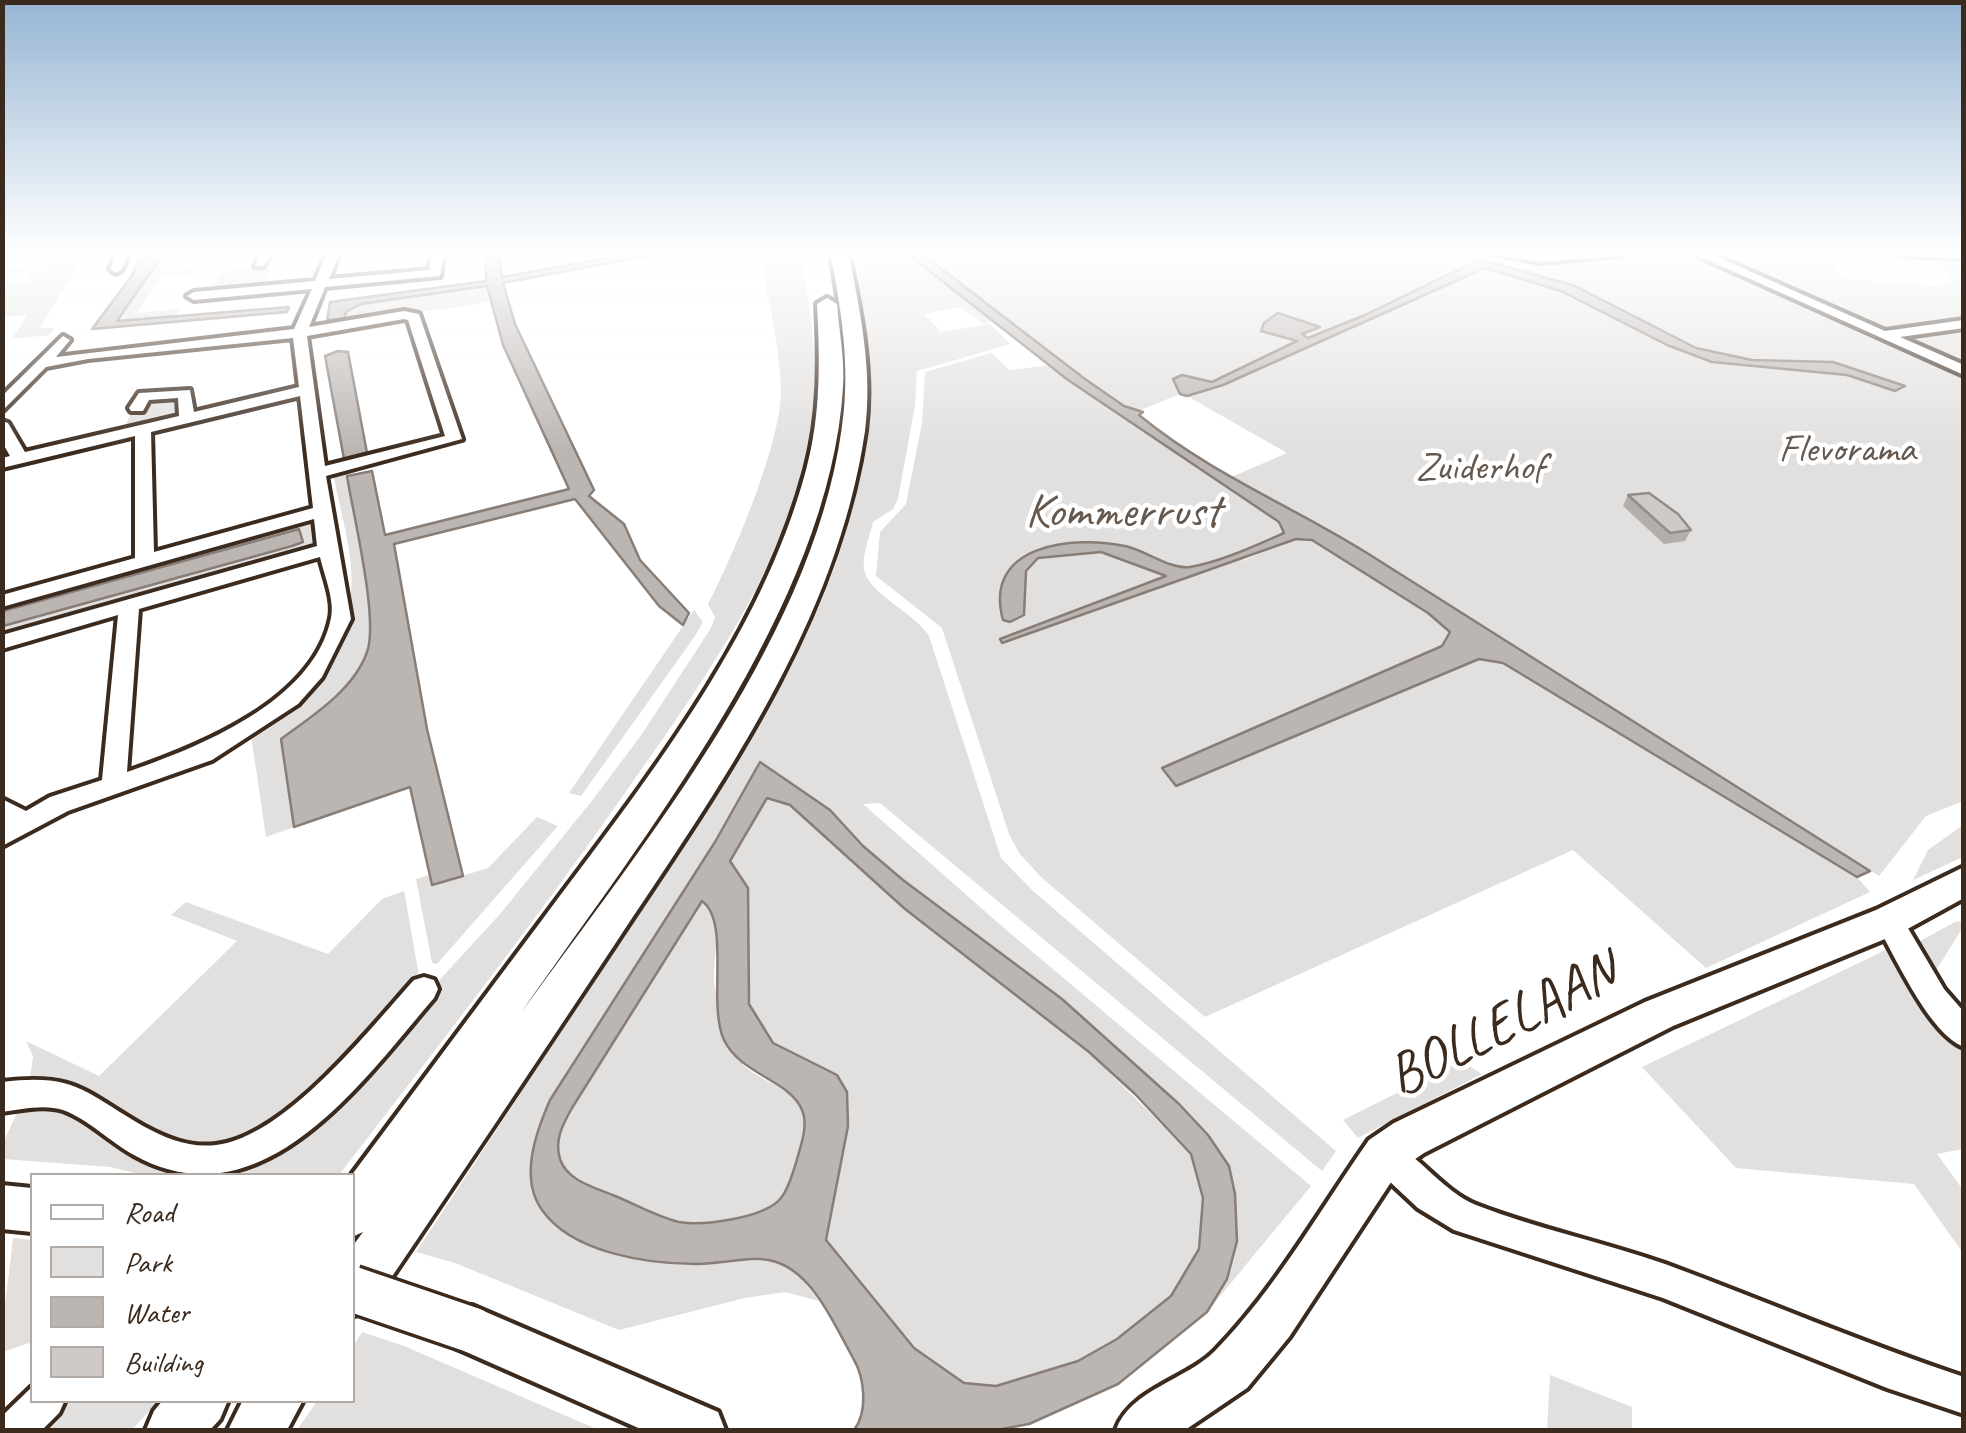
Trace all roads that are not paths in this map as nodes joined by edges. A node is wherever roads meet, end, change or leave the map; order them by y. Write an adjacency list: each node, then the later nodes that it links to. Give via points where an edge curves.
1 (306, 318): 8 (street)
2 (387, 318): 8 (street)
3 (414, 318): 21 (street, via 454,438)
4 (828, 318): 39 (highway, via 833,398 827,431 810,497 765,606 714,701 628,831)
5 (849, 318): 40 (highway, via 857,367 853,432 839,499 784,639 664,841)
6 (1845, 318): 9 (street)
7 (1964, 324): 9 (street)
8 (300, 333): 11 (street, via 88,355); 14 (street)
9 (1884, 335): 12 (street)
10 (63, 340): 11 (street)
11 (39, 367): 13 (street); 15 (street)
12 (1964, 371)
13 (2, 376)
14 (305, 390): 17 (street); 21 (street)
15 (2, 406)
16 (138, 408): 17 (street, via 144,396 185,393)
17 (187, 418): 19 (street)
18 (2, 426): 20 (street)
19 (143, 429): 20 (street); 24 (street)
20 (11, 460)
21 (320, 472): 22 (street)
22 (324, 511): 23 (street); 24 (street)
23 (327, 549): 26 (street); 28 (street, via 341,619 314,672 290,699 204,754)
24 (145, 562): 25 (street)
25 (2, 601)
26 (129, 606): 27 (street); 28 (street)
27 (2, 642)
28 (114, 784): 29 (street)
29 (13, 815): 30 (street)
30 (2, 836)
31 (1964, 881): 32 (main road, BOLLELAAN)
32 (1889, 921): 34 (street, via 1934,998); 36 (main road, BOLLELAAN, via 1659,1014)
33 (424, 990): 35 (street, via 324,1098 238,1156 184,1161 54,1090)
34 (1964, 1034)
35 (2, 1096)
36 (1384, 1154): 42 (street, via 1466,1218 1663,1282); 52 (main road, BOLLELAAN, via 1230,1371)
37 (2, 1207): 38 (main road)
38 (30, 1210)
39 (355, 1210)
40 (355, 1286)
41 (355, 1291): 51 (main road, bridge, via 472,1330)
42 (1964, 1396)
43 (43, 1403): 47 (street)
44 (198, 1403): 48 (highway)
45 (213, 1403): 49 (highway)
46 (274, 1403): 50 (highway)
47 (15, 1430)
48 (173, 1430)
49 (194, 1430)
50 (255, 1430)
51 (700, 1430)
52 (1140, 1430)

